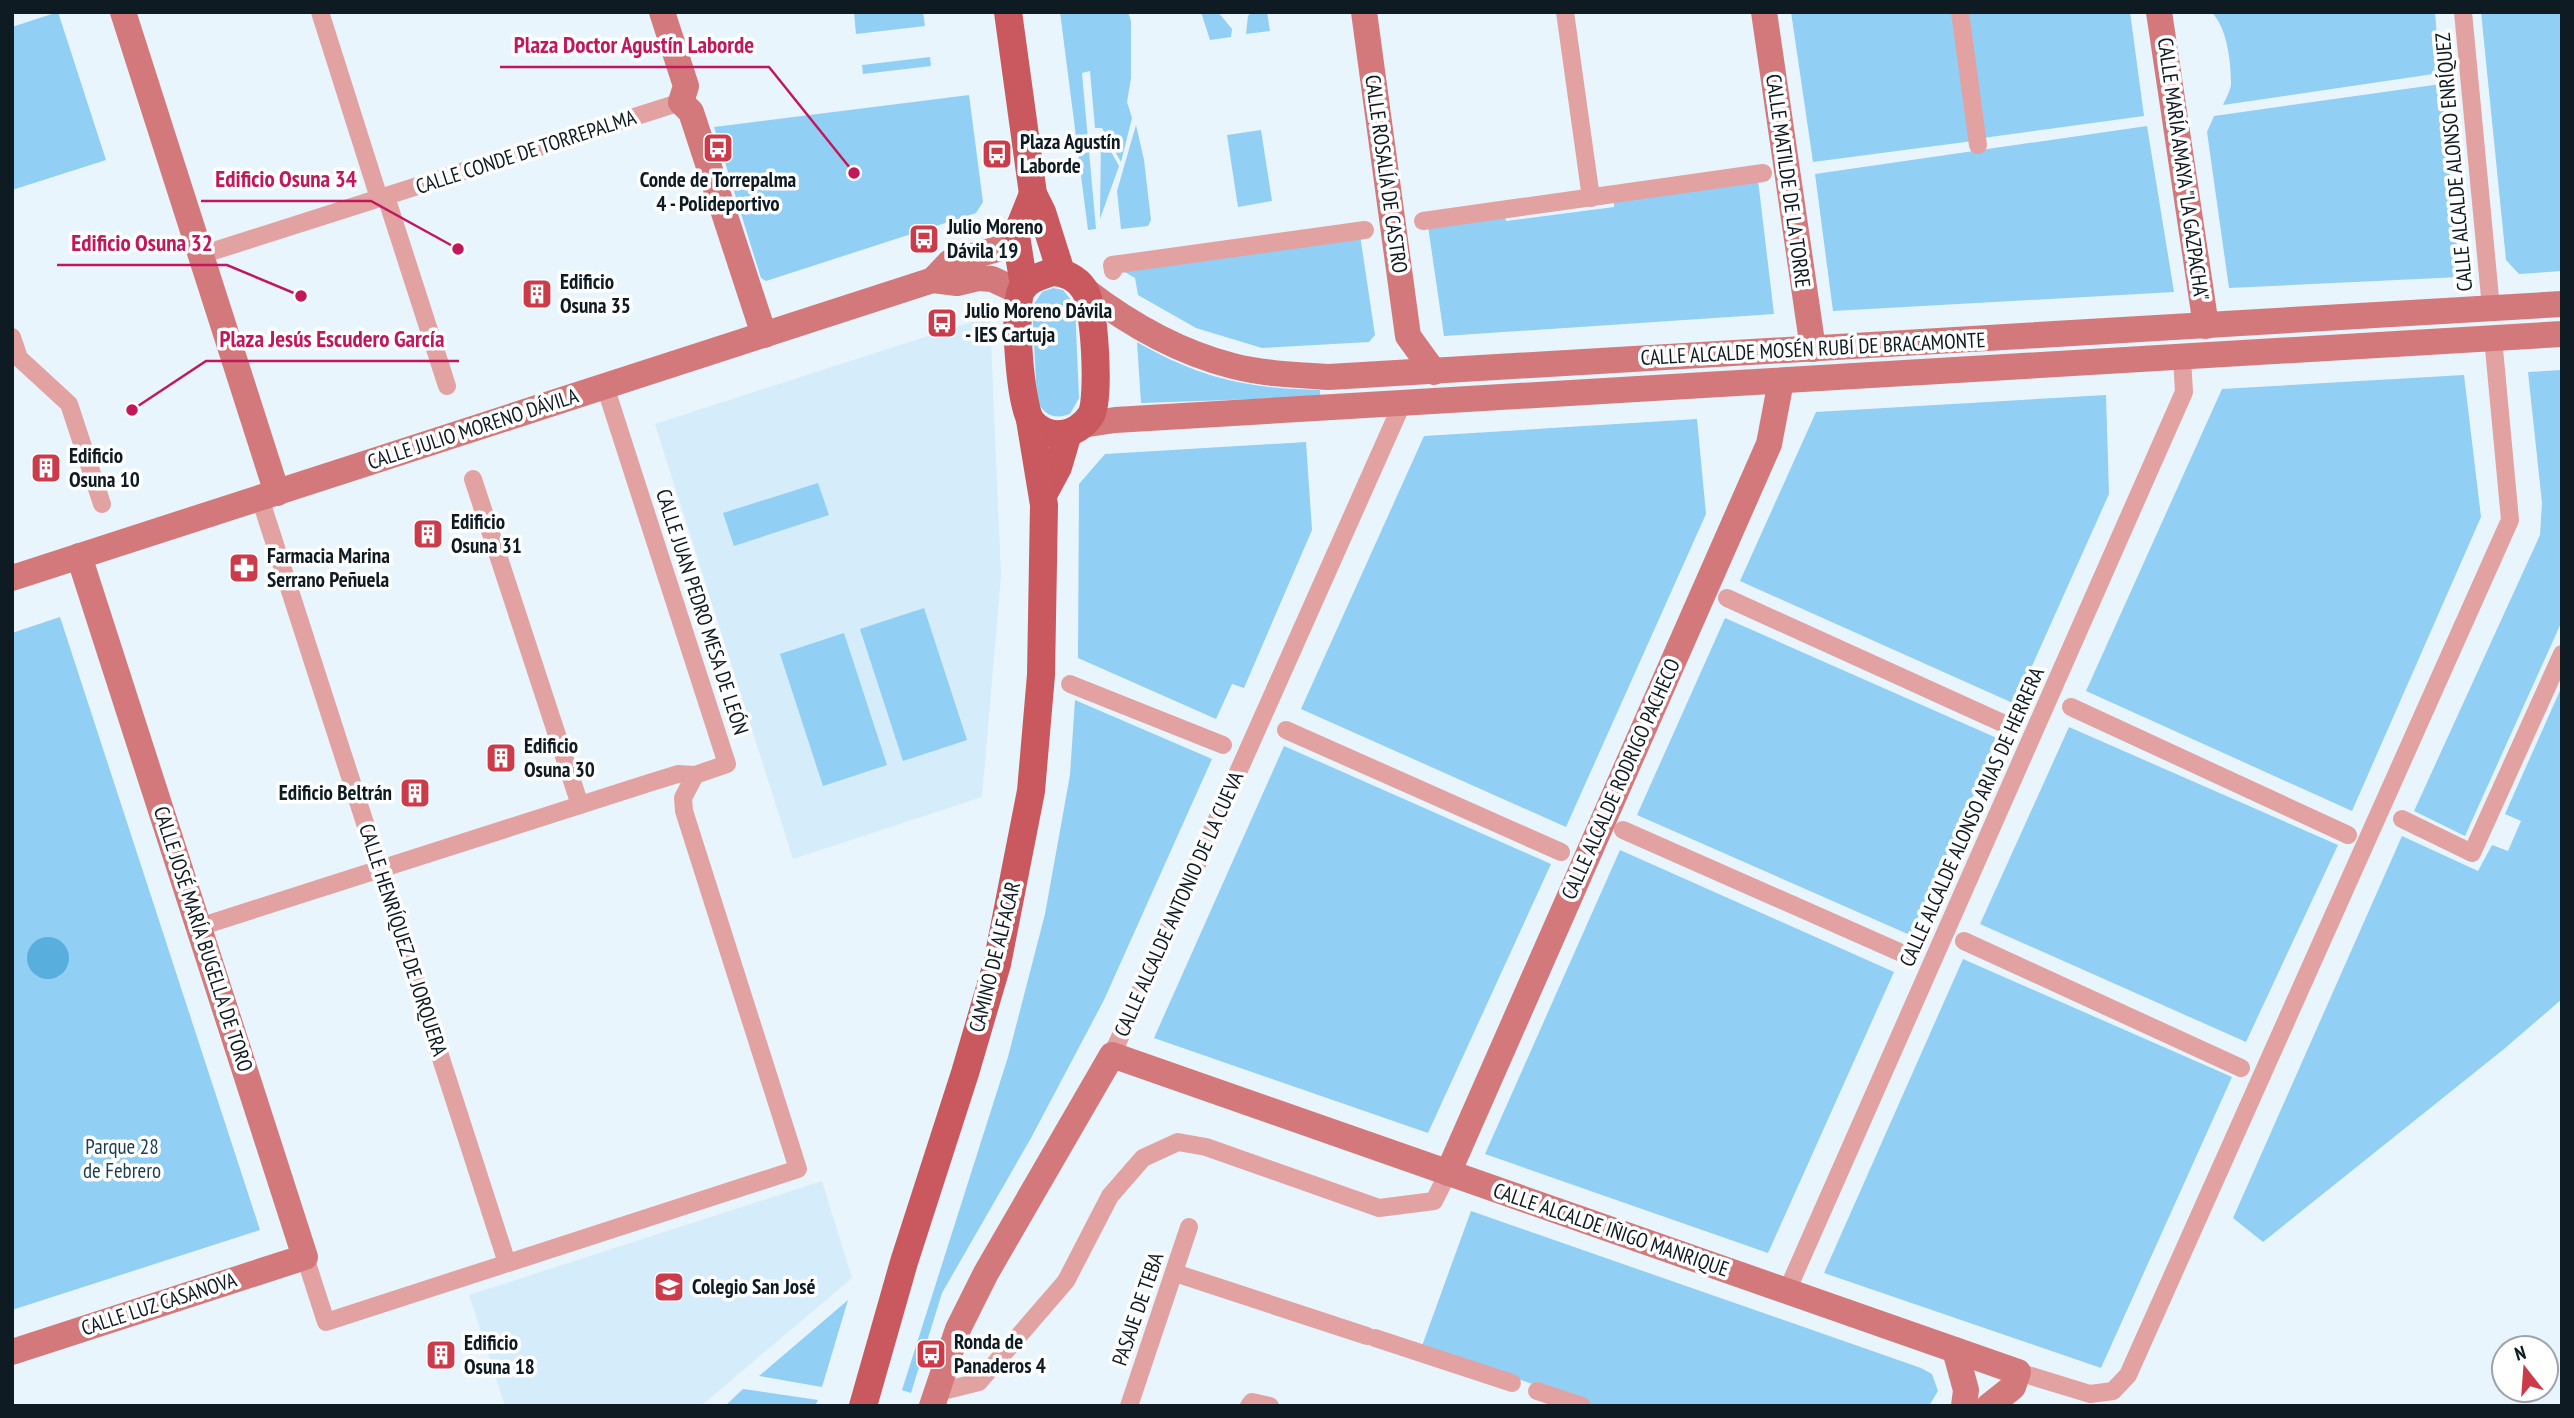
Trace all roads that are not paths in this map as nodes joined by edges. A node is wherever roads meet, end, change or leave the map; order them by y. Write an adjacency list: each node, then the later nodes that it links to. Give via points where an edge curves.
1 (123, 12): 20 (street, CALLE HENRÍQUEZ DE JORQUERA)
2 (320, 12): 16 (street)
3 (662, 12): 11 (street, via 686,86)
4 (1008, 12): 14 (main road)
5 (1364, 12): 32 (street, CALLE ROSALÍA DE CASTRO)
6 (1565, 12): 15 (street)
7 (1764, 12): 34 (street, CALLE MATILDE DE LA TORRE)
8 (1960, 12): 12 (street)
9 (2159, 12): 28 (street, CALLE MARÍA AMAYA "LA GAZPACHA")
10 (2463, 12): 27 (street, CALLE ALCALDE ALONSO ENRÍQUEZ)
11 (681, 102): 16 (street, CALLE CONDE DE TORREPALMA); 30 (street, via 691,112)
12 (1978, 145)
13 (1763, 173): 15 (street)
14 (1033, 194): 19 (main road); 22 (main road, via 1042,212)
15 (1591, 198): 17 (street)
16 (384, 202): 20 (street, CALLE CONDE DE TORREPALMA); 39 (street)
17 (1423, 221)
18 (1365, 230): 21 (street, via 1112,265)
19 (1010, 245): 22 (main road); 23 (street, CALLE JULIO MORENO DÁVILA, via 950,262); 24 (main road)
20 (201, 255): 46 (street, CALLE HENRÍQUEZ DE JORQUERA)
21 (1113, 271)
22 (1056, 272): 24 (main road, via 1033,278); 25 (main road)
23 (933, 280): 24 (street, CALLE JULIO MORENO DÁVILA, via 992,279); 30 (street, CALLE JULIO MORENO DÁVILA)
24 (1022, 289): 42 (main road, CAMINO DE ALFACAR, via 1017,309 1022,400)
25 (1085, 289): 37 (street, CALLE ALCALDE MOSÉN RUBÍ DE BRACAMONTE, via 1142,329 1234,367 1277,374); 43 (main road, CAMINO DE ALFACAR, via 1093,319 1096,397 1091,414)
26 (2562, 303): 27 (street, CALLE ALCALDE MOSÉN RUBÍ DE BRACAMONTE)
27 (2491, 308): 28 (street, CALLE ALCALDE MOSÉN RUBÍ DE BRACAMONTE)
28 (2206, 326): 34 (street, CALLE ALCALDE MOSÉN RUBÍ DE BRACAMONTE)
29 (2562, 334): 33 (street, CALLE ALCALDE MOSÉN RUBÍ DE BRACAMONTE)
30 (764, 335): 40 (street, CALLE JULIO MORENO DÁVILA)
31 (12, 337): 47 (street, via 19,358 69,404)
32 (1408, 337): 36 (street, CALLE ROSALÍA DE CASTRO); 37 (street)
33 (2493, 338): 35 (street, CALLE ALCALDE MOSÉN RUBÍ DE BRACAMONTE); 77 (street, CALLE ALCALDE IÑIGO MANRIQUE, via 2510,520 2128,1375 2113,1391 2090,1394)
34 (1813, 349): 36 (street, CALLE ALCALDE MOSÉN RUBÍ DE BRACAMONTE)
35 (2182, 358): 38 (street, CALLE ALCALDE MOSÉN RUBÍ DE BRACAMONTE); 74 (street, CALLE ALCALDE ALONSO ARIAS DE HERRERA, via 2184,392)
36 (1434, 372): 37 (street, CALLE ALCALDE MOSÉN RUBÍ DE BRACAMONTE)
37 (1388, 375)
38 (1781, 381): 41 (street, CALLE ALCALDE MOSÉN RUBÍ DE BRACAMONTE); 69 (street, CALLE ALCALDE RODRIGO PACHECO, via 1769,444)
39 (447, 386)
40 (605, 386): 46 (street, CALLE JULIO MORENO DÁVILA); 57 (street, CALLE JUAN PEDRO MESA DE LEÓN, via 727,764)
41 (1402, 404): 43 (street, CALLE ALCALDE MOSÉN RUBÍ DE BRACAMONTE, via 1115,420); 67 (street, CALLE ALCALDE ANTONIO DE LA CUEVA)
42 (1030, 420): 43 (main road, via 1040,430 1058,435); 45 (main road, CAMINO DE ALFACAR)
43 (1075, 429): 45 (main road, CAMINO DE ALFACAR)
44 (474, 478): 58 (street)
45 (1044, 493): 82 (main road, CAMINO DE ALFACAR, via 1041,675 1031,791 1014,885 997,964)
46 (268, 496): 48 (street, CALLE JULIO MORENO DÁVILA); 63 (street, CALLE HENRÍQUEZ DE JORQUERA)
47 (102, 504)
48 (79, 556): 49 (street, CALLE JULIO MORENO DÁVILA); 64 (street, CALLE JOSÉ MARÍA BUGELLA DE TORO)
49 (12, 578)
50 (1727, 598): 54 (street)
51 (2562, 654): 59 (street, via 2472,853)
52 (1070, 684): 56 (street)
53 (2071, 707): 61 (street)
54 (2009, 726)
55 (1286, 730): 62 (street)
56 (1223, 745)
57 (695, 775): 58 (street, CALLE JUAN PEDRO MESA DE LEÓN, via 678,774); 72 (street, via 683,798 684,811 798,1169)
58 (580, 804): 63 (street, CALLE JUAN PEDRO MESA DE LEÓN)
59 (2402, 819)
60 (1623, 830): 66 (street)
61 (2348, 835)
62 (1560, 852)
63 (381, 870): 64 (street, CALLE JUAN PEDRO MESA DE LEÓN); 72 (street, CALLE HENRÍQUEZ DE JORQUERA)
64 (199, 927): 71 (street, CALLE JOSÉ MARÍA BUGELLA DE TORO)
65 (1964, 941): 68 (street)
66 (1906, 955)
67 (1112, 1055): 69 (street, CALLE ALCALDE IÑIGO MANRIQUE); 80 (street, CALLE ALCALDE ANTONIO DE LA CUEVA, via 986,1273 958,1329)
68 (2241, 1068)
69 (1448, 1173): 74 (street, CALLE ALCALDE IÑIGO MANRIQUE); 80 (street, via 1434,1201 1379,1208 1206,1147 1178,1142 1143,1158 1110,1196 1066,1281 979,1382)
70 (1189, 1227): 73 (street, PASAJE DE TEBA)
71 (305, 1257): 72 (street, CALLE JOSÉ MARÍA BUGELLA DE TORO, via 326,1322); 76 (street, CALLE LUZ CASANOVA)
72 (507, 1263)
73 (1175, 1273): 78 (street); 83 (street, PASAJE DE TEBA)
74 (1787, 1292): 75 (street, CALLE ALCALDE IÑIGO MANRIQUE)
75 (1955, 1350): 77 (street, CALLE ALCALDE IÑIGO MANRIQUE); 86 (street, via 1966,1390)
76 (12, 1352)
77 (2018, 1372): 87 (street, via 2013,1387)
78 (1512, 1383)
79 (1537, 1391): 85 (street)
80 (933, 1400)
81 (1251, 1404): 84 (street)
82 (863, 1406)
83 (1129, 1406)
84 (1270, 1406)
85 (1582, 1406)
86 (1964, 1406)
87 (1989, 1406)

